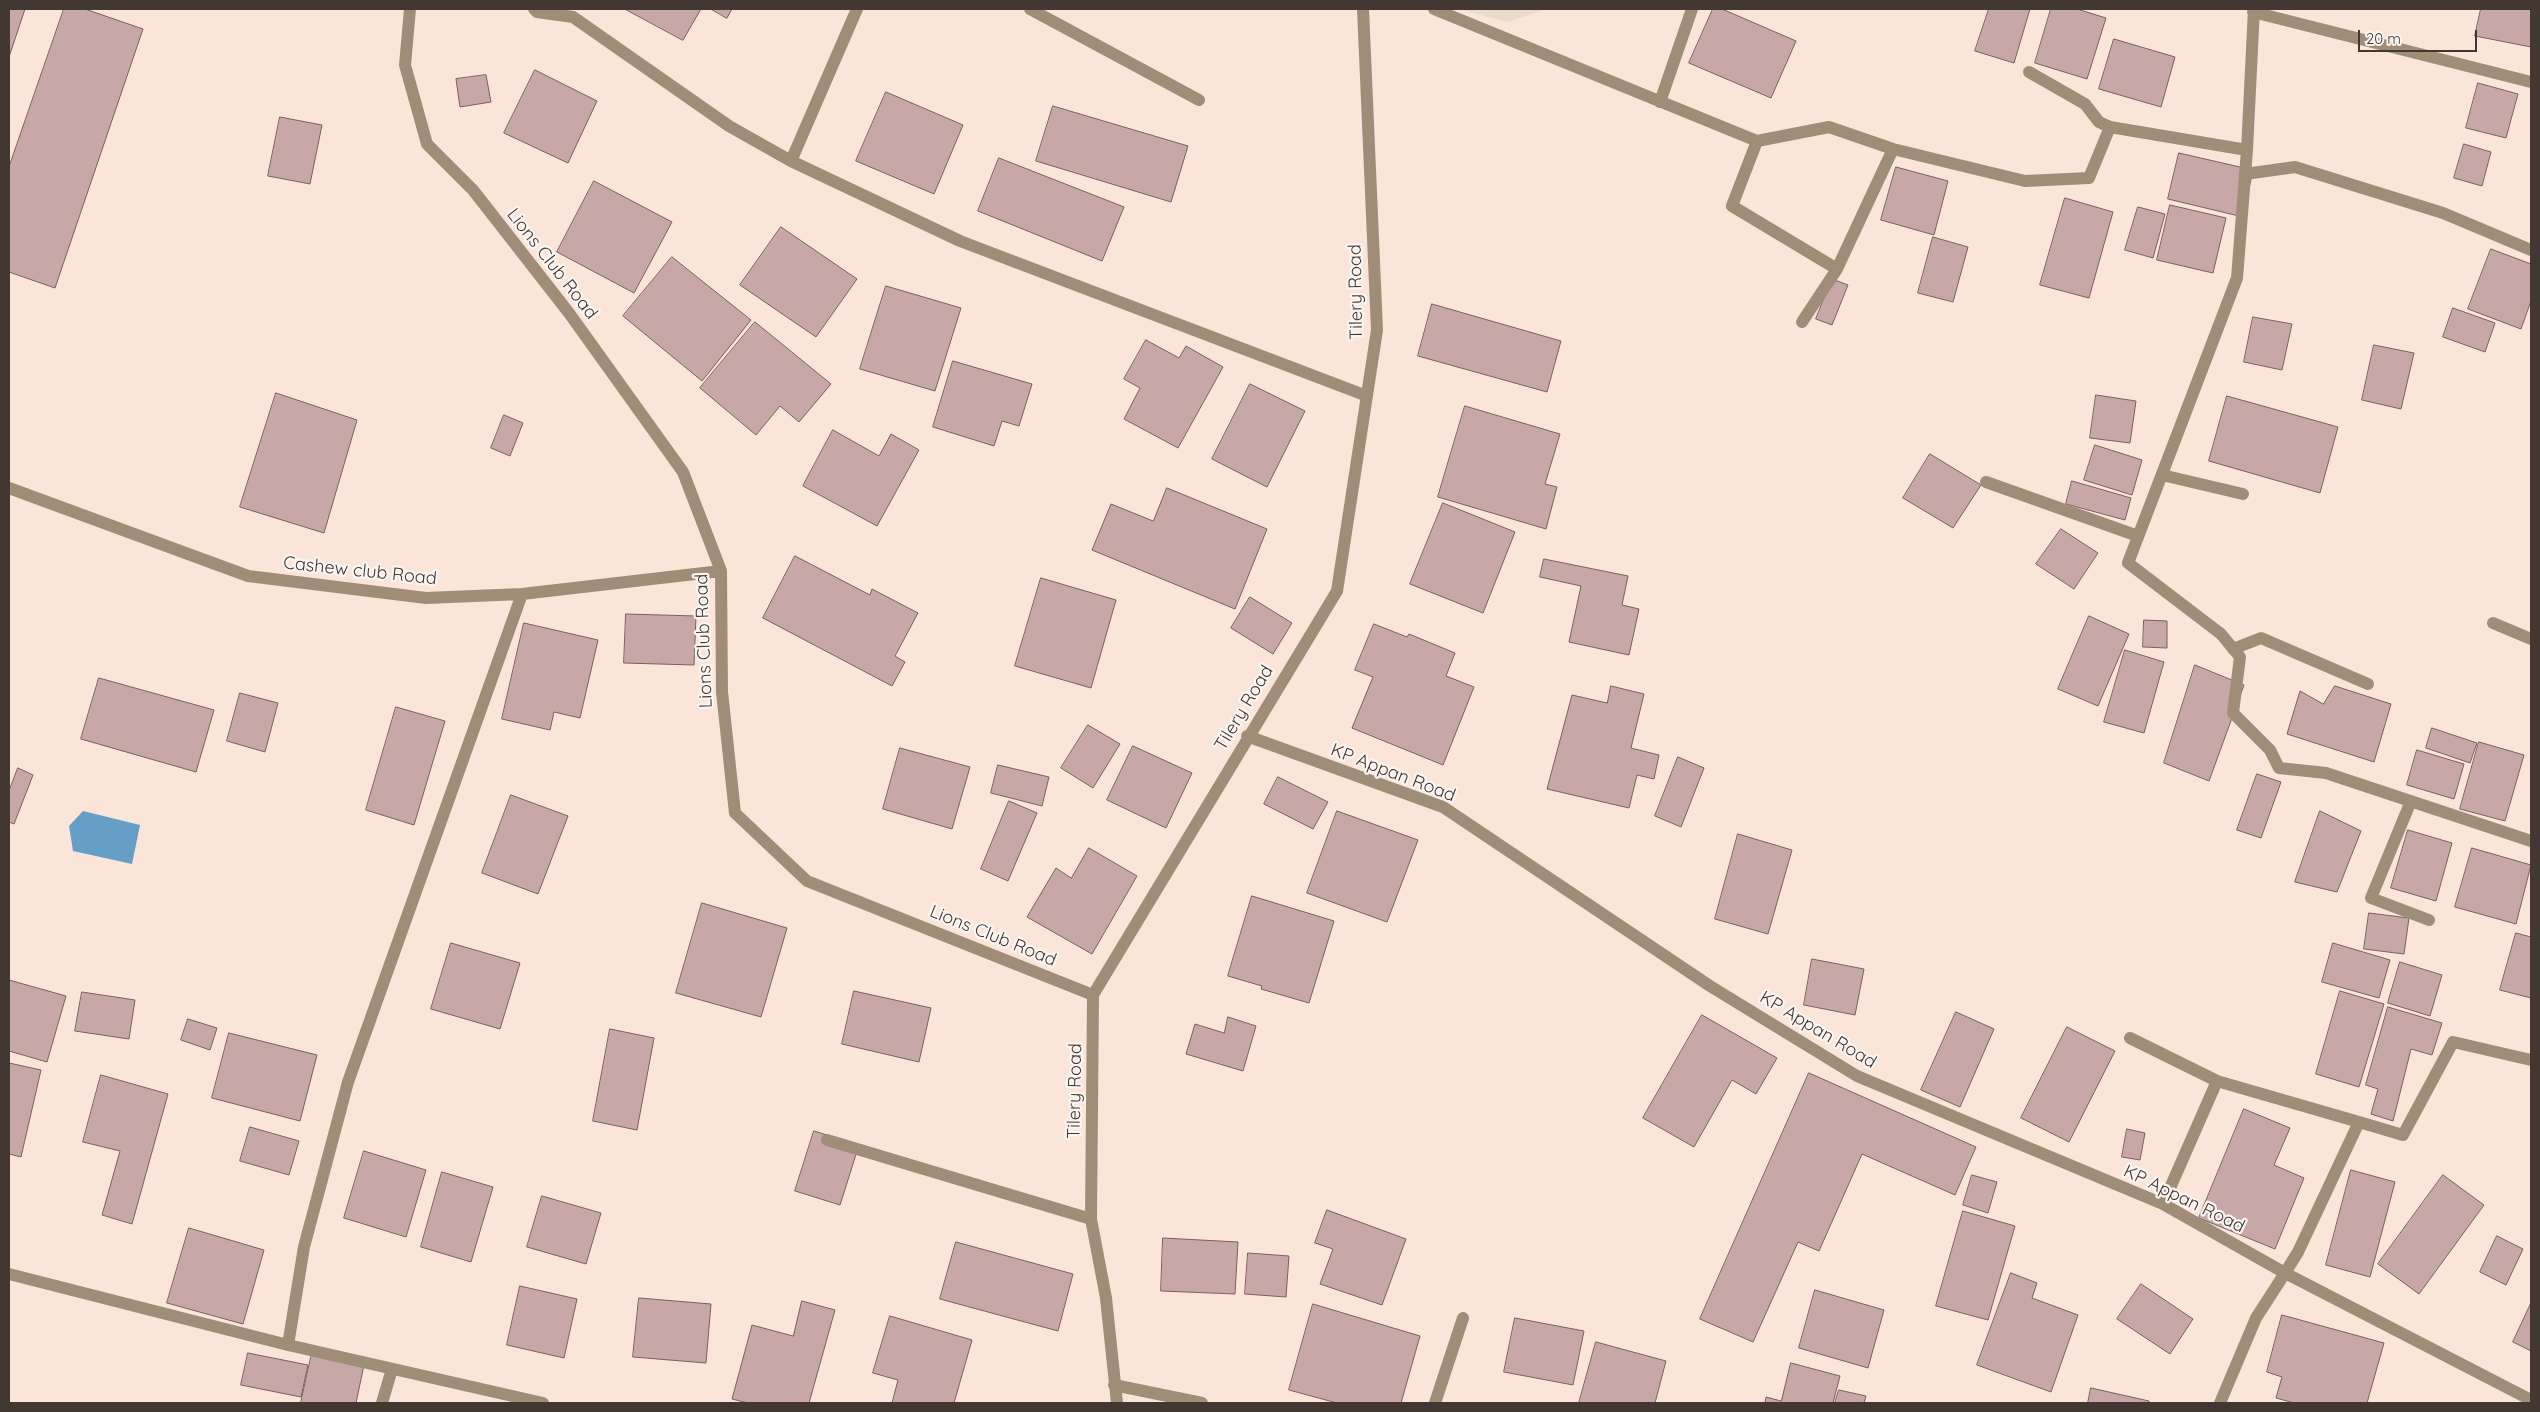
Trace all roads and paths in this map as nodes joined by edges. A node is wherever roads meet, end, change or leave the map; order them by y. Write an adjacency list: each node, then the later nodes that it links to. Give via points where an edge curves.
1 (410, 9): 29 (street, Lions Club Road, via 405,65 427,144 473,190 570,313 682,472)
2 (534, 9): 9 (street, via 537,12)
3 (857, 9): 18 (street)
4 (1030, 9): 12 (street)
5 (1363, 9): 23 (street, Tilery Road, via 1378,330)
6 (1434, 9): 13 (street)
7 (1692, 9): 13 (street)
8 (2253, 10): 11 (street); 17 (street)
9 (575, 13): 18 (street, via 729,126)
10 (2029, 72): 14 (street, via 2085,104 2099,122)
11 (2531, 82)
12 (1199, 100)
13 (1660, 102): 15 (street)
14 (2110, 127): 16 (street, via 2089,178 2025,181); 17 (street)
15 (1757, 141): 16 (street, via 1829,128); 21 (street, via 1732,206)
16 (1893, 149): 21 (street)
17 (2247, 150): 19 (street)
18 (791, 161): 23 (street, via 968,244)
19 (2245, 174): 20 (street, via 2295,167 2443,213); 24 (street, via 2237,278)
20 (2531, 250)
21 (1837, 270): 22 (street)
22 (1802, 322)
23 (1367, 396): 35 (street, Tilery Road, via 1337,591)
24 (2162, 475): 27 (street); 28 (street)
25 (1986, 482): 28 (street)
26 (9, 488): 30 (street, Cashew club Road, via 248,576 426,598)
27 (2243, 494)
28 (2138, 536): 33 (street, via 2128,563 2221,634)
29 (721, 571): 30 (street, Cashew club Road); 39 (street, Lions Club Road, via 722,692 735,813 806,881)
30 (522, 594): 50 (street, via 345,1091 304,1247)
31 (2493, 623): 32 (street)
32 (2531, 639)
33 (2233, 649): 34 (street, via 2261,638); 36 (street, via 2240,657 2233,713 2270,750 2279,768 2326,774)
34 (2368, 684)
35 (1247, 736): 39 (street, Tilery Road); 45 (street, KP Appan Road, via 1443,808 1710,986 1857,1076)
36 (2411, 801): 37 (street); 38 (street, via 2372,898)
37 (2531, 841)
38 (2429, 920)
39 (1093, 995): 46 (street, Tilery Road)
40 (2130, 1038): 42 (street)
41 (2531, 1060): 43 (street, via 2453,1042 2403,1135)
42 (2217, 1081): 43 (street); 45 (street)
43 (2359, 1122): 47 (street)
44 (827, 1140): 46 (street)
45 (2163, 1204): 47 (street, KP Appan Road)
46 (1091, 1219): 52 (street, Tilery Road, via 1106,1298)
47 (2285, 1273): 53 (street, KP Appan Road); 59 (street, via 2256,1318)
48 (9, 1274): 50 (street)
49 (1463, 1318): 58 (street)
50 (288, 1345): 51 (street)
51 (392, 1369): 54 (street); 55 (street)
52 (1114, 1385): 56 (street, Tilery Road); 57 (street)
53 (2530, 1400)
54 (382, 1403)
55 (543, 1403)
56 (1117, 1403)
57 (1202, 1403)
58 (1435, 1403)
59 (2220, 1403)

